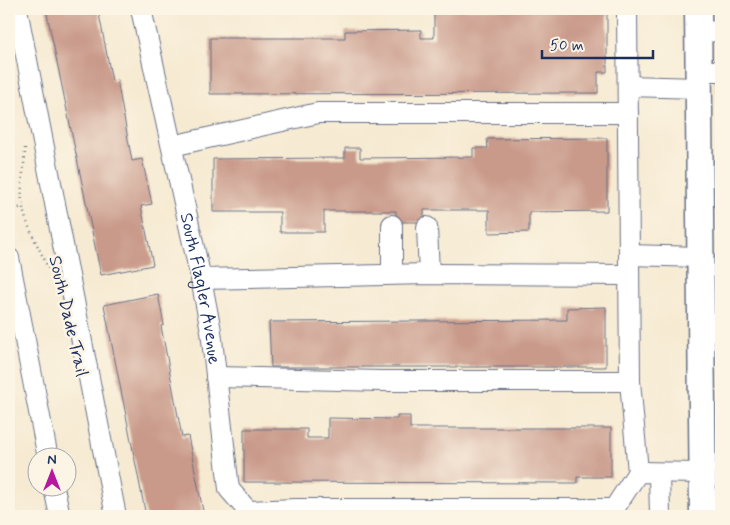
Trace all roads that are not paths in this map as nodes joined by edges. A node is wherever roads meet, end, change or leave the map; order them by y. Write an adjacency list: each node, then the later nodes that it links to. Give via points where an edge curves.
1 (17, 9): 28 (street)
2 (141, 9): 8 (street, South Flagler Avenue)
3 (627, 9): 6 (street)
4 (706, 24): 5 (main road)
5 (706, 77): 6 (street); 11 (main road)
6 (628, 86): 7 (street)
7 (628, 113): 8 (street, via 318,113); 13 (street)
8 (172, 146): 16 (street, South Flagler Avenue)
9 (392, 225): 14 (street)
10 (427, 227): 15 (street)
11 (700, 257): 13 (street); 22 (main road)
12 (9, 258): 19 (street)
13 (629, 265): 15 (street); 18 (street)
14 (392, 274): 15 (street); 16 (street)
15 (429, 274)
16 (201, 278): 17 (street, South Flagler Avenue)
17 (216, 377): 18 (street); 26 (street, South Flagler Avenue, via 229,489 248,511)
18 (630, 381): 20 (street)
19 (46, 448)
20 (638, 472): 21 (street); 25 (street)
21 (659, 473): 22 (street); 29 (street)
22 (702, 473): 24 (main road)
23 (56, 498): 27 (street)
24 (709, 510)
25 (614, 512): 26 (street)
26 (297, 513)
27 (60, 516)
28 (116, 516)
29 (660, 516)

